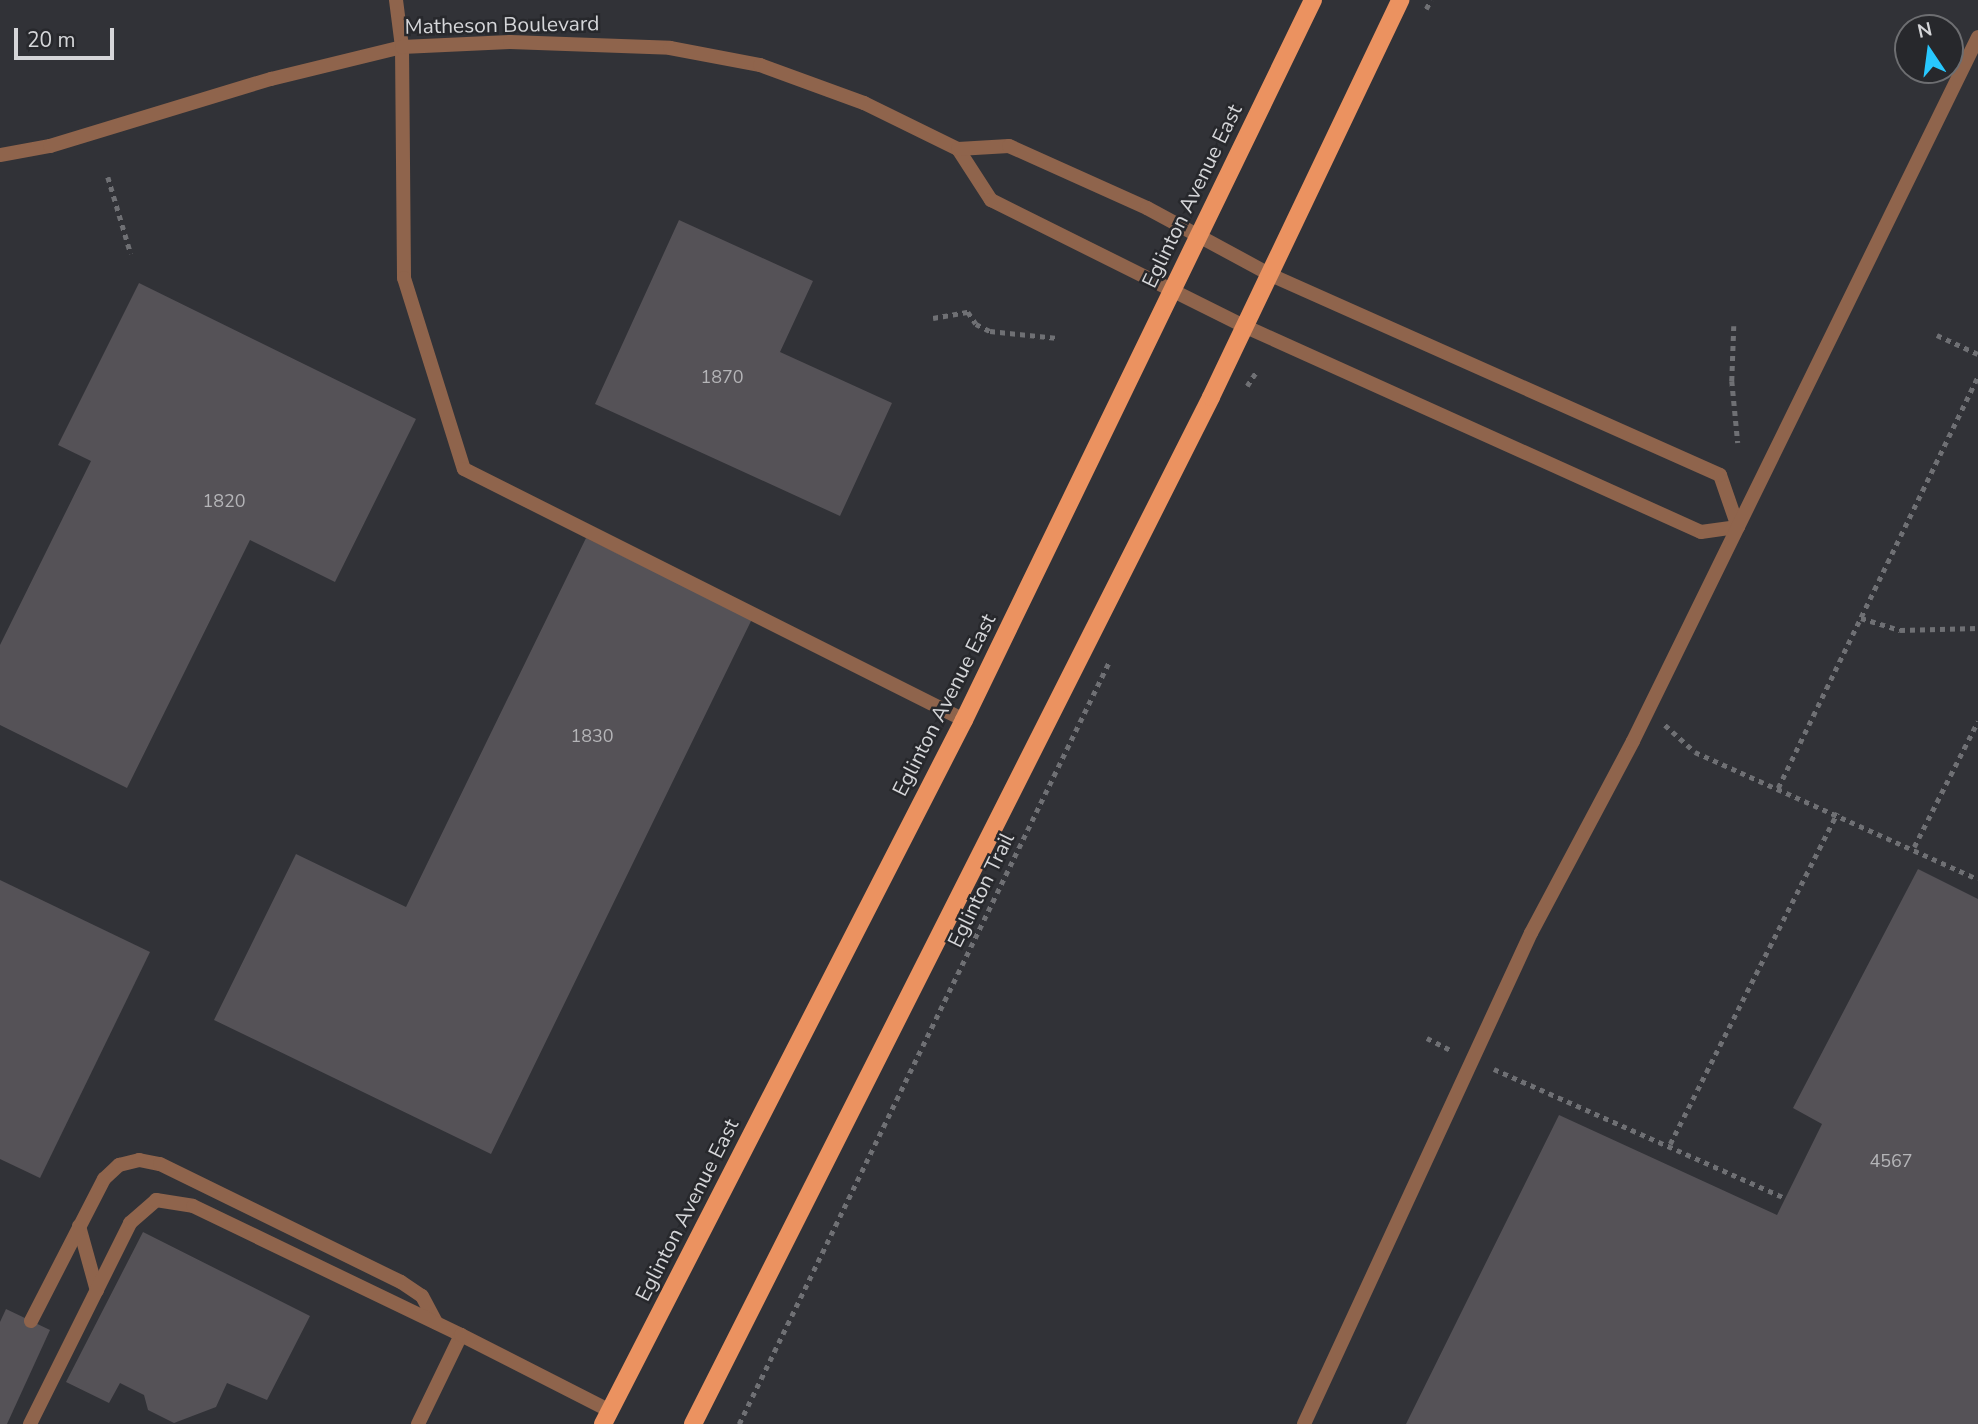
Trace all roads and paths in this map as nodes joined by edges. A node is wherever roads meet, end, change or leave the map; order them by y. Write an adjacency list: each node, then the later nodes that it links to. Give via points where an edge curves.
1 (396, 0): 5 (street)
2 (1313, 0): 9 (main road, Eglinton Avenue East)
3 (1400, 0): 11 (main road)
4 (1978, 37): 23 (street)
5 (402, 47): 6 (street, Matheson Boulevard, via 582,43 683,50 760,65 864,103); 7 (street, Matheson Boulevard, via 271,79 50,146); 28 (street, via 404,278 464,469)
6 (958, 149): 9 (street, Matheson Boulevard, via 1009,146); 12 (street, via 991,200)
7 (0, 155)
8 (108, 177): 10 (path)
9 (1199, 235): 11 (street, Matheson Boulevard); 12 (main road, Eglinton Avenue East)
10 (131, 254)
11 (1269, 274): 14 (main road); 23 (street, Matheson Boulevard, via 1720,475)
12 (1172, 290): 14 (street); 28 (main road, Eglinton Avenue East)
13 (933, 318): 17 (path, via 968,312 976,324 990,331)
14 (1244, 326): 23 (street, via 1701,532); 46 (main road)
15 (1734, 326): 22 (path, via 1731,381)
16 (1937, 335): 18 (path)
17 (1058, 338)
18 (1978, 354)
19 (1256, 372): 21 (path)
20 (1978, 377): 24 (path)
21 (1245, 390)
22 (1738, 443)
23 (1738, 527): 27 (street)
24 (1861, 618): 25 (path, via 1900,630); 30 (path)
25 (1978, 628)
26 (1111, 658): 47 (path, Eglinton Trail)
27 (1648, 710): 30 (path, via 1695,752); 35 (street, via 1531,933)
28 (964, 720): 43 (main road, Eglinton Avenue East)
29 (1978, 721): 32 (path)
30 (1779, 788): 31 (path)
31 (1837, 813): 32 (path); 36 (path)
32 (1914, 847): 33 (path)
33 (1978, 878)
34 (1427, 1038): 35 (path)
35 (1472, 1060): 36 (path); 48 (street)
36 (1670, 1144): 37 (path)
37 (1785, 1198)
38 (79, 1226): 39 (street); 40 (street); 41 (street, via 110,1172 128,1161 150,1160 401,1282 422,1296)
39 (97, 1291): 41 (street, via 135,1215 148,1203 166,1199 194,1206); 44 (street)
40 (32, 1321)
41 (436, 1322): 42 (street)
42 (461, 1335): 43 (street); 45 (street)
43 (606, 1418)
44 (30, 1424)
45 (418, 1424)
46 (694, 1424)
47 (739, 1424)
48 (1304, 1424)

